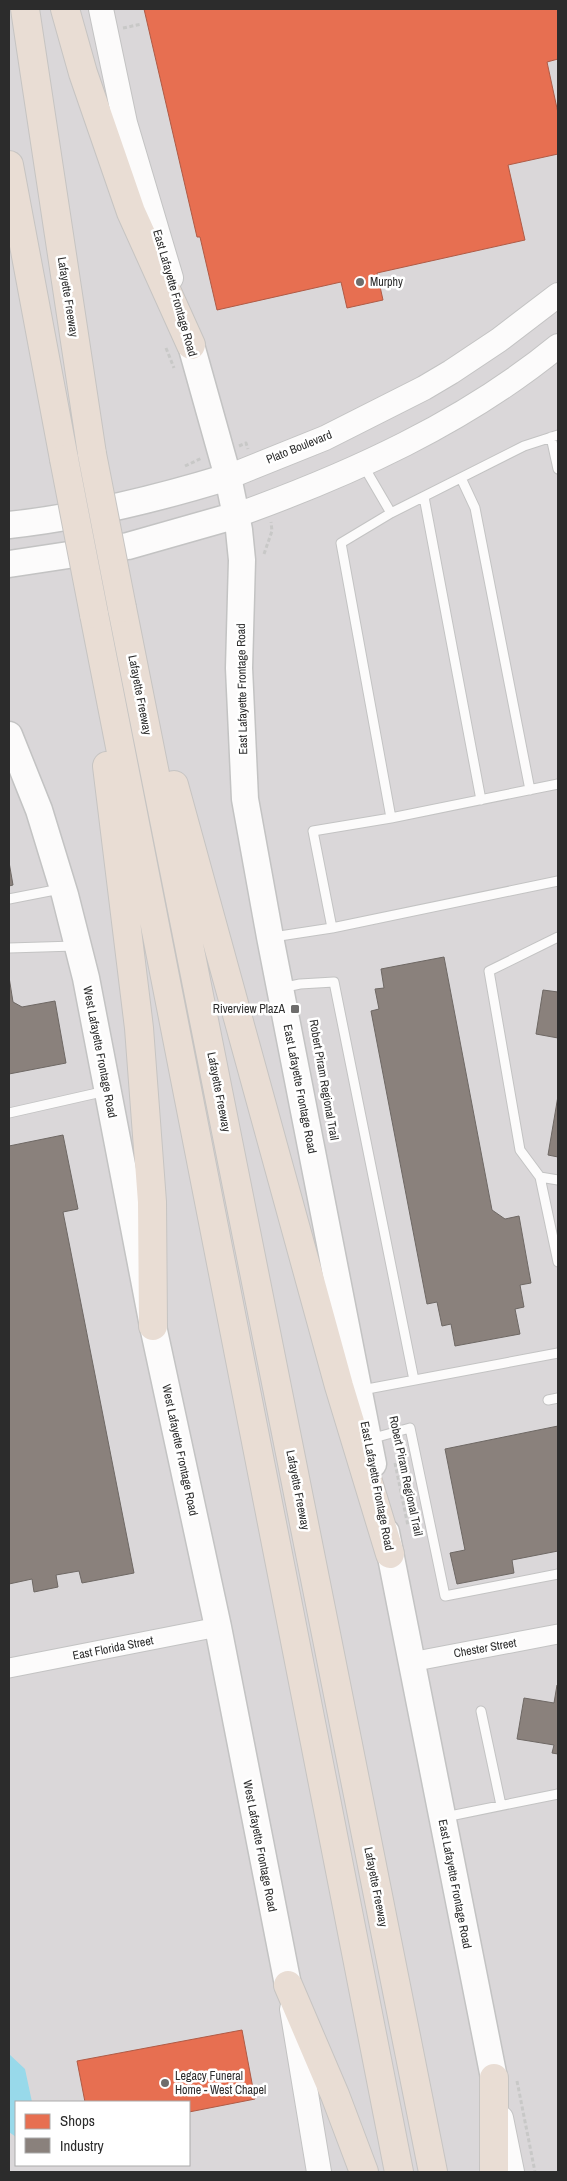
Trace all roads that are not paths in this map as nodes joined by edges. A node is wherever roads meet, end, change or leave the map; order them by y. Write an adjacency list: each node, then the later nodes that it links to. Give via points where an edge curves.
1 (24, 9): 18 (highway, Lafayette Freeway, bridge, via 92,454)
2 (65, 9): 6 (highway, via 131,212)
3 (101, 9): 6 (street, East Lafayette Frontage Road, via 125,123)
4 (9, 165): 19 (highway, bridge)
5 (558, 295): 11 (street, Plato Boulevard, via 499,340 424,388 325,438)
6 (191, 345): 11 (main road, East Lafayette Frontage Road)
7 (558, 346): 9 (street, via 460,413)
8 (555, 436): 10 (lane); 12 (lane, via 524,446)
9 (363, 465): 14 (lane); 15 (street)
10 (558, 469)
11 (228, 477): 15 (main road, East Lafayette Frontage Road); 16 (main road, Plato Boulevard, via 159,498)
12 (461, 478): 13 (lane); 22 (lane, via 475,508)
13 (424, 497): 14 (lane); 23 (lane)
14 (391, 514): 24 (lane, via 341,543)
15 (237, 516): 17 (main road, via 128,546); 29 (main road, East Lafayette Frontage Road, via 242,560 238,668 245,799)
16 (9, 526)
17 (9, 564)
18 (124, 617): 42 (highway); 61 (highway, Lafayette Freeway)
19 (96, 623): 39 (highway, via 106,758 139,1028 152,1202); 60 (highway)
20 (9, 735): 26 (main road, West Lafayette Frontage Road, via 39,810)
21 (558, 784): 22 (lane)
22 (530, 790): 23 (lane)
23 (481, 800): 24 (lane)
24 (391, 818): 28 (lane, via 313,831)
25 (558, 881): 28 (lane)
26 (63, 888): 27 (lane); 31 (main road, West Lafayette Frontage Road)
27 (9, 899)
28 (332, 928): 29 (lane)
29 (270, 937): 33 (main road, East Lafayette Frontage Road)
30 (558, 937): 36 (lane, via 490,971 520,1150)
31 (78, 946): 32 (lane); 34 (main road, West Lafayette Frontage Road)
32 (9, 948)
33 (280, 988): 41 (lane, via 334,982); 42 (main road, East Lafayette Frontage Road)
34 (108, 1091): 35 (lane); 39 (main road, West Lafayette Frontage Road)
35 (9, 1113)
36 (540, 1177): 37 (lane); 38 (lane)
37 (558, 1180)
38 (558, 1262)
39 (154, 1326): 48 (main road, West Lafayette Frontage Road)
40 (558, 1353): 41 (lane)
41 (414, 1380): 42 (lane)
42 (350, 1392): 45 (main road, East Lafayette Frontage Road); 46 (highway)
43 (558, 1398): 44 (lane)
44 (548, 1400)
45 (379, 1437): 46 (main road, East Lafayette Frontage Road); 47 (lane, via 410,1428 445,1596)
46 (390, 1554): 50 (main road, East Lafayette Frontage Road)
47 (558, 1574)
48 (218, 1628): 51 (street, East Florida Street); 56 (main road, West Lafayette Frontage Road)
49 (558, 1634): 50 (street, Chester Street)
50 (411, 1662): 55 (main road, East Lafayette Frontage Road)
51 (9, 1668)
52 (481, 1711): 54 (lane)
53 (558, 1794): 54 (lane)
54 (501, 1805): 55 (lane)
55 (442, 1817): 57 (main road, East Lafayette Frontage Road)
56 (288, 1985): 58 (street, West Lafayette Frontage Road); 59 (highway)
57 (494, 2078): 62 (highway); 63 (street, East Lafayette Frontage Road)
58 (319, 2172)
59 (364, 2172)
60 (398, 2172)
61 (433, 2172)
62 (494, 2172)
63 (512, 2172)

